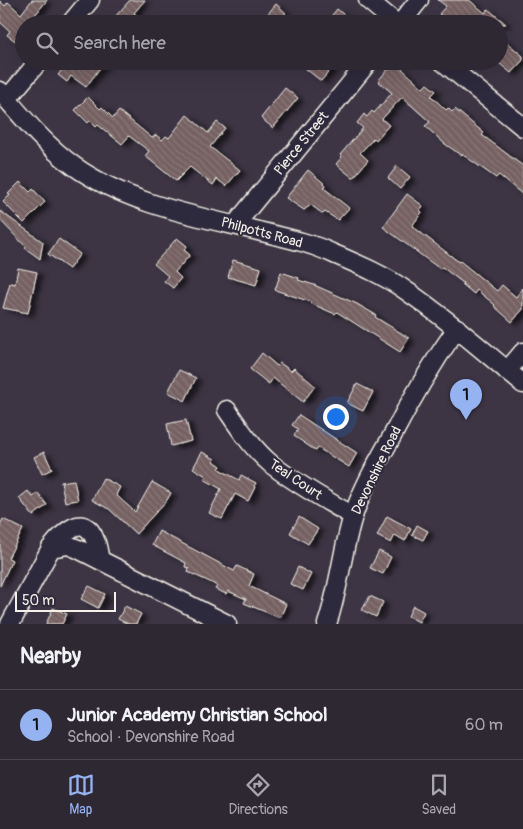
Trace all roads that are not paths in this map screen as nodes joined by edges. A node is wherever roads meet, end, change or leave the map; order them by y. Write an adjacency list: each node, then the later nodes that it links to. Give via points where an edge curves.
1 (90, 0): 4 (street)
2 (368, 0): 5 (street)
3 (419, 0): 6 (street)
4 (78, 15)
5 (387, 15)
6 (406, 15)
7 (30, 70): 10 (street)
8 (361, 70): 12 (street, Pierce Street)
9 (453, 70): 11 (street)
10 (4, 95): 12 (street, Philpotts Road, via 36,133 75,166 99,181 159,206)
11 (523, 127)
12 (235, 225): 13 (street, Philpotts Road, via 298,240 333,253 408,291)
13 (457, 328): 15 (street, Philpotts Road); 18 (street, Devonshire Road, via 413,396 374,468)
14 (523, 352): 15 (street)
15 (507, 371): 16 (street, Philpotts Road)
16 (523, 384)
17 (227, 410): 18 (street, Teal Court, via 272,464)
18 (353, 516): 21 (street, Devonshire Road)
19 (10, 624): 20 (street, via 51,548 68,529 78,526 90,532 100,560)
20 (227, 624)
21 (327, 624)

